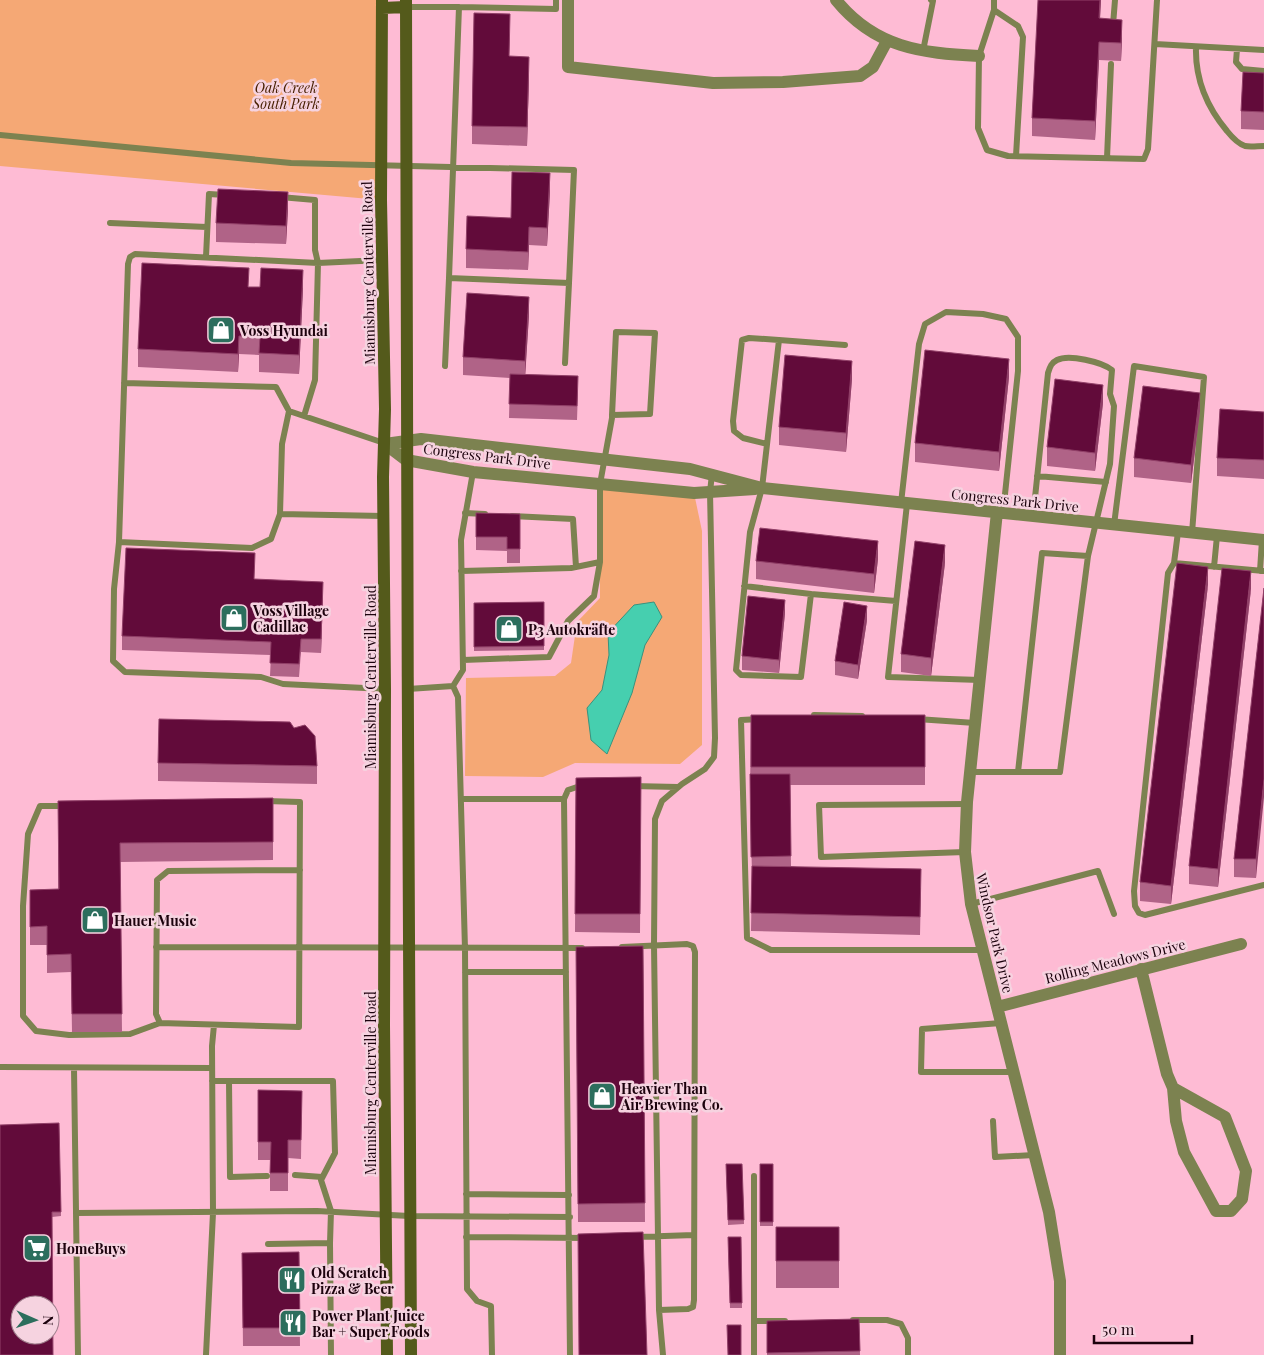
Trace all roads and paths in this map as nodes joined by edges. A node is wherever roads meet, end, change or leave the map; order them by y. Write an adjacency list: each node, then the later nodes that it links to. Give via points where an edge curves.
1 (556, 0): 11 (lane, via 556,9)
2 (568, 0): 14 (street, via 568,67 713,83 793,82 860,76 873,66)
3 (836, 0): 14 (street, via 854,20)
4 (931, 0): 19 (lane)
5 (994, 0): 12 (lane)
6 (1114, 0): 13 (lane)
7 (1157, 0): 15 (lane)
8 (382, 4): 9 (main road); 27 (main road, Miamisburg Centerville Road)
9 (406, 4): 10 (lane); 28 (main road)
10 (443, 4): 11 (lane)
11 (459, 7): 29 (lane)
12 (994, 10): 20 (lane); 25 (lane, via 1018,26 1023,37)
13 (1113, 25)
14 (887, 41): 19 (street)
15 (1155, 44): 16 (lane); 26 (lane, via 1148,149 1144,159)
16 (1196, 46): 17 (lane); 24 (lane, via 1202,92 1214,115 1244,146)
17 (1237, 49): 18 (lane); 22 (lane, via 1236,62 1242,70)
18 (1264, 50)
19 (923, 51): 20 (street)
20 (980, 56): 25 (lane, via 978,128 981,139 987,150)
21 (1111, 64): 26 (lane)
22 (1264, 70)
23 (0, 135): 27 (lane, via 292,163)
24 (1264, 146)
25 (1016, 156): 26 (lane)
26 (1107, 158)
27 (383, 165): 28 (lane); 35 (main road, Miamisburg Centerville Road)
28 (408, 166): 29 (lane); 47 (main road)
29 (453, 166): 37 (lane); 38 (lane, via 574,170)
30 (237, 195): 33 (lane, via 209,194)
31 (273, 197): 36 (lane, via 316,200 315,250)
32 (110, 223): 33 (lane)
33 (207, 227): 34 (lane)
34 (206, 257): 36 (lane); 43 (lane, via 135,254 130,257)
35 (382, 260): 36 (lane); 48 (main road, Miamisburg Centerville Road)
36 (318, 263): 46 (lane, via 315,380)
37 (449, 278): 38 (lane); 42 (lane)
38 (569, 283): 41 (lane)
39 (779, 340): 40 (lane); 49 (lane); 49 (lane, via 742,340 734,431 743,438)
40 (846, 345)
41 (565, 363)
42 (445, 366)
43 (124, 383): 44 (lane, via 276,387); 73 (lane)
44 (289, 411): 46 (lane); 62 (lane, via 282,444)
45 (612, 415): 45 (lane, via 616,332 655,333 650,414); 51 (lane)
46 (304, 416): 48 (lane)
47 (407, 439): 48 (street, Congress Park Drive); 50 (main road); 51 (street, Congress Park Drive)
48 (385, 444): 50 (street, Congress Park Drive); 64 (main road, Miamisburg Centerville Road)
49 (767, 444): 57 (lane)
50 (406, 460): 52 (street, Congress Park Drive); 88 (main road)
51 (605, 460): 53 (street, Congress Park Drive); 56 (lane)
52 (473, 472): 56 (street, Congress Park Drive); 60 (lane)
53 (712, 474): 57 (street, Congress Park Drive); 58 (lane)
54 (1037, 476): 55 (lane); 55 (lane, via 1051,364 1059,359 1098,361 1112,370 1110,394 1114,406); 66 (lane)
55 (1106, 482): 67 (lane)
56 (600, 484): 58 (street, Congress Park Drive); 75 (lane)
57 (762, 488): 58 (street, Congress Park Drive); 59 (street, Congress Park Drive); 81 (lane, via 750,532)
58 (710, 492): 98 (lane, via 714,757 705,769)
59 (904, 503): 61 (street, Congress Park Drive); 61 (lane, via 919,344 925,324 946,312 983,314 1006,319 1018,337 1018,371); 83 (lane)
60 (465, 513): 63 (lane); 79 (lane, via 460,540)
61 (1000, 513): 66 (street, Congress Park Drive); 85 (street, Windsor Park Drive)
62 (280, 514): 64 (lane); 73 (lane, via 271,539 252,548)
63 (494, 515)
64 (384, 516): 87 (main road, Miamisburg Centerville Road)
65 (504, 516): 77 (lane, via 573,519)
66 (1033, 517): 67 (street, Congress Park Drive)
67 (1095, 523): 68 (street, Congress Park Drive); 74 (lane)
68 (1114, 525): 69 (street, Congress Park Drive); 70 (lane, via 1134,366 1204,377)
69 (1178, 532): 70 (street, Congress Park Drive); 76 (lane)
70 (1192, 533): 71 (street, Congress Park Drive)
71 (1217, 536): 72 (street, Congress Park Drive); 78 (lane)
72 (1263, 540): 80 (lane)
73 (119, 542): 87 (lane, via 114,589 114,660 125,672 261,677 283,684)
74 (1088, 556): 95 (lane, via 1060,772); 95 (lane, via 1042,552)
75 (600, 562): 77 (lane); 84 (lane, via 594,596 568,621 549,657)
76 (1174, 563): 78 (lane); 106 (lane, via 1168,573 1135,906 1139,913 1144,914)
77 (576, 567): 79 (lane)
78 (1214, 567): 80 (lane)
79 (461, 571): 84 (lane)
80 (1262, 571)
81 (744, 586): 82 (lane); 82 (lane, via 736,670 742,675 801,677)
82 (811, 594): 83 (lane)
83 (896, 601): 85 (lane, via 888,677)
84 (463, 660): 86 (lane, via 463,670)
85 (980, 680): 93 (street, Windsor Park Drive)
86 (453, 686): 88 (lane); 99 (lane, via 458,697)
87 (386, 689): 88 (main road); 114 (main road, Miamisburg Centerville Road)
88 (408, 689): 116 (main road)
89 (810, 716): 90 (lane)
90 (869, 716)
91 (771, 718): 119 (lane, via 741,720 747,938 771,950)
92 (908, 719): 93 (lane)
93 (975, 723): 94 (street, Windsor Park Drive)
94 (970, 772): 95 (lane); 102 (street, Windsor Park Drive)
95 (1018, 772)
96 (594, 785): 100 (lane, via 568,790)
97 (622, 786): 98 (lane)
98 (678, 787): 110 (lane, via 662,801 655,819)
99 (462, 799): 100 (lane); 117 (lane)
100 (564, 799): 118 (lane)
101 (254, 800): 105 (lane, via 300,802)
102 (967, 804): 104 (street, Windsor Park Drive); 104 (lane, via 819,805 821,857)
103 (69, 806): 124 (lane, via 40,806 28,834 23,906 23,1016 36,1030 69,1035 130,1034)
104 (964, 852): 107 (street, Windsor Park Drive)
105 (300, 870): 111 (lane, via 168,871 157,880); 113 (lane)
106 (1264, 885)
107 (971, 904): 108 (lane, via 1098,871); 119 (street, Windsor Park Drive)
108 (1114, 914)
109 (1241, 944): 120 (street, Rolling Meadows Drive)
110 (654, 945): 112 (lane); 149 (lane, via 687,944 693,946 694,952); 152 (lane)
111 (156, 947): 113 (lane); 124 (lane, via 156,1014)
112 (615, 947)
113 (299, 948): 114 (lane); 126 (lane, via 299,1027)
114 (385, 948): 116 (lane); 145 (main road, Miamisburg Centerville Road)
115 (586, 948): 118 (lane)
116 (410, 949): 117 (lane); 146 (main road)
117 (465, 949): 118 (lane); 121 (lane)
118 (566, 949): 122 (lane)
119 (982, 950): 123 (street, Windsor Park Drive)
120 (1141, 969): 123 (street, Rolling Meadows Drive); 133 (street)
121 (465, 972): 122 (lane); 140 (lane)
122 (566, 972): 141 (lane)
123 (996, 1007): 125 (street, Windsor Park Drive)
124 (160, 1023): 126 (lane)
125 (1001, 1024): 130 (street, Windsor Park Drive); 130 (lane, via 922,1029 921,1072)
126 (214, 1025): 129 (lane)
127 (0, 1067): 128 (lane)
128 (74, 1068): 129 (lane); 143 (lane)
129 (212, 1068): 131 (lane)
130 (1013, 1072): 135 (street, Windsor Park Drive)
131 (212, 1081): 132 (lane); 144 (lane)
132 (229, 1081): 137 (lane, via 230,1177); 139 (lane, via 333,1081 335,1153)
133 (1173, 1088): 133 (street, via 1225,1117 1246,1171 1242,1199 1231,1212 1216,1211 1184,1152 1176,1121)
134 (993, 1121): 135 (lane, via 995,1157)
135 (1034, 1155): 171 (street, Windsor Park Drive, via 1056,1247 1060,1281)
136 (295, 1175): 139 (lane)
137 (268, 1176)
138 (754, 1176): 159 (lane)
139 (322, 1177): 142 (lane)
140 (466, 1194): 141 (lane); 147 (lane)
141 (569, 1195): 148 (lane)
142 (331, 1211): 144 (lane); 145 (lane); 155 (lane)
143 (76, 1213): 144 (lane); 161 (lane)
144 (213, 1213): 162 (lane)
145 (386, 1215): 146 (lane); 164 (main road, Miamisburg Centerville Road)
146 (409, 1216): 147 (lane); 165 (main road)
147 (466, 1216): 148 (lane); 150 (lane)
148 (570, 1217): 153 (lane)
149 (694, 1235): 152 (lane); 157 (lane, via 694,1307)
150 (466, 1237): 153 (lane); 166 (lane, via 467,1289 477,1301 491,1306)
151 (629, 1237): 152 (lane)
152 (659, 1237): 157 (lane)
153 (570, 1238): 154 (lane); 167 (lane)
154 (589, 1238)
155 (330, 1243): 156 (lane); 163 (lane)
156 (268, 1244)
157 (659, 1310): 168 (lane)
158 (849, 1320): 170 (lane, via 887,1320 901,1324 908,1338)
159 (754, 1321): 160 (lane); 169 (lane)
160 (792, 1321)
161 (78, 1355)
162 (206, 1355)
163 (331, 1355)
164 (387, 1355)
165 (411, 1355)
166 (492, 1355)
167 (570, 1355)
168 (662, 1355)
169 (754, 1355)
170 (908, 1355)
171 (1060, 1355)

